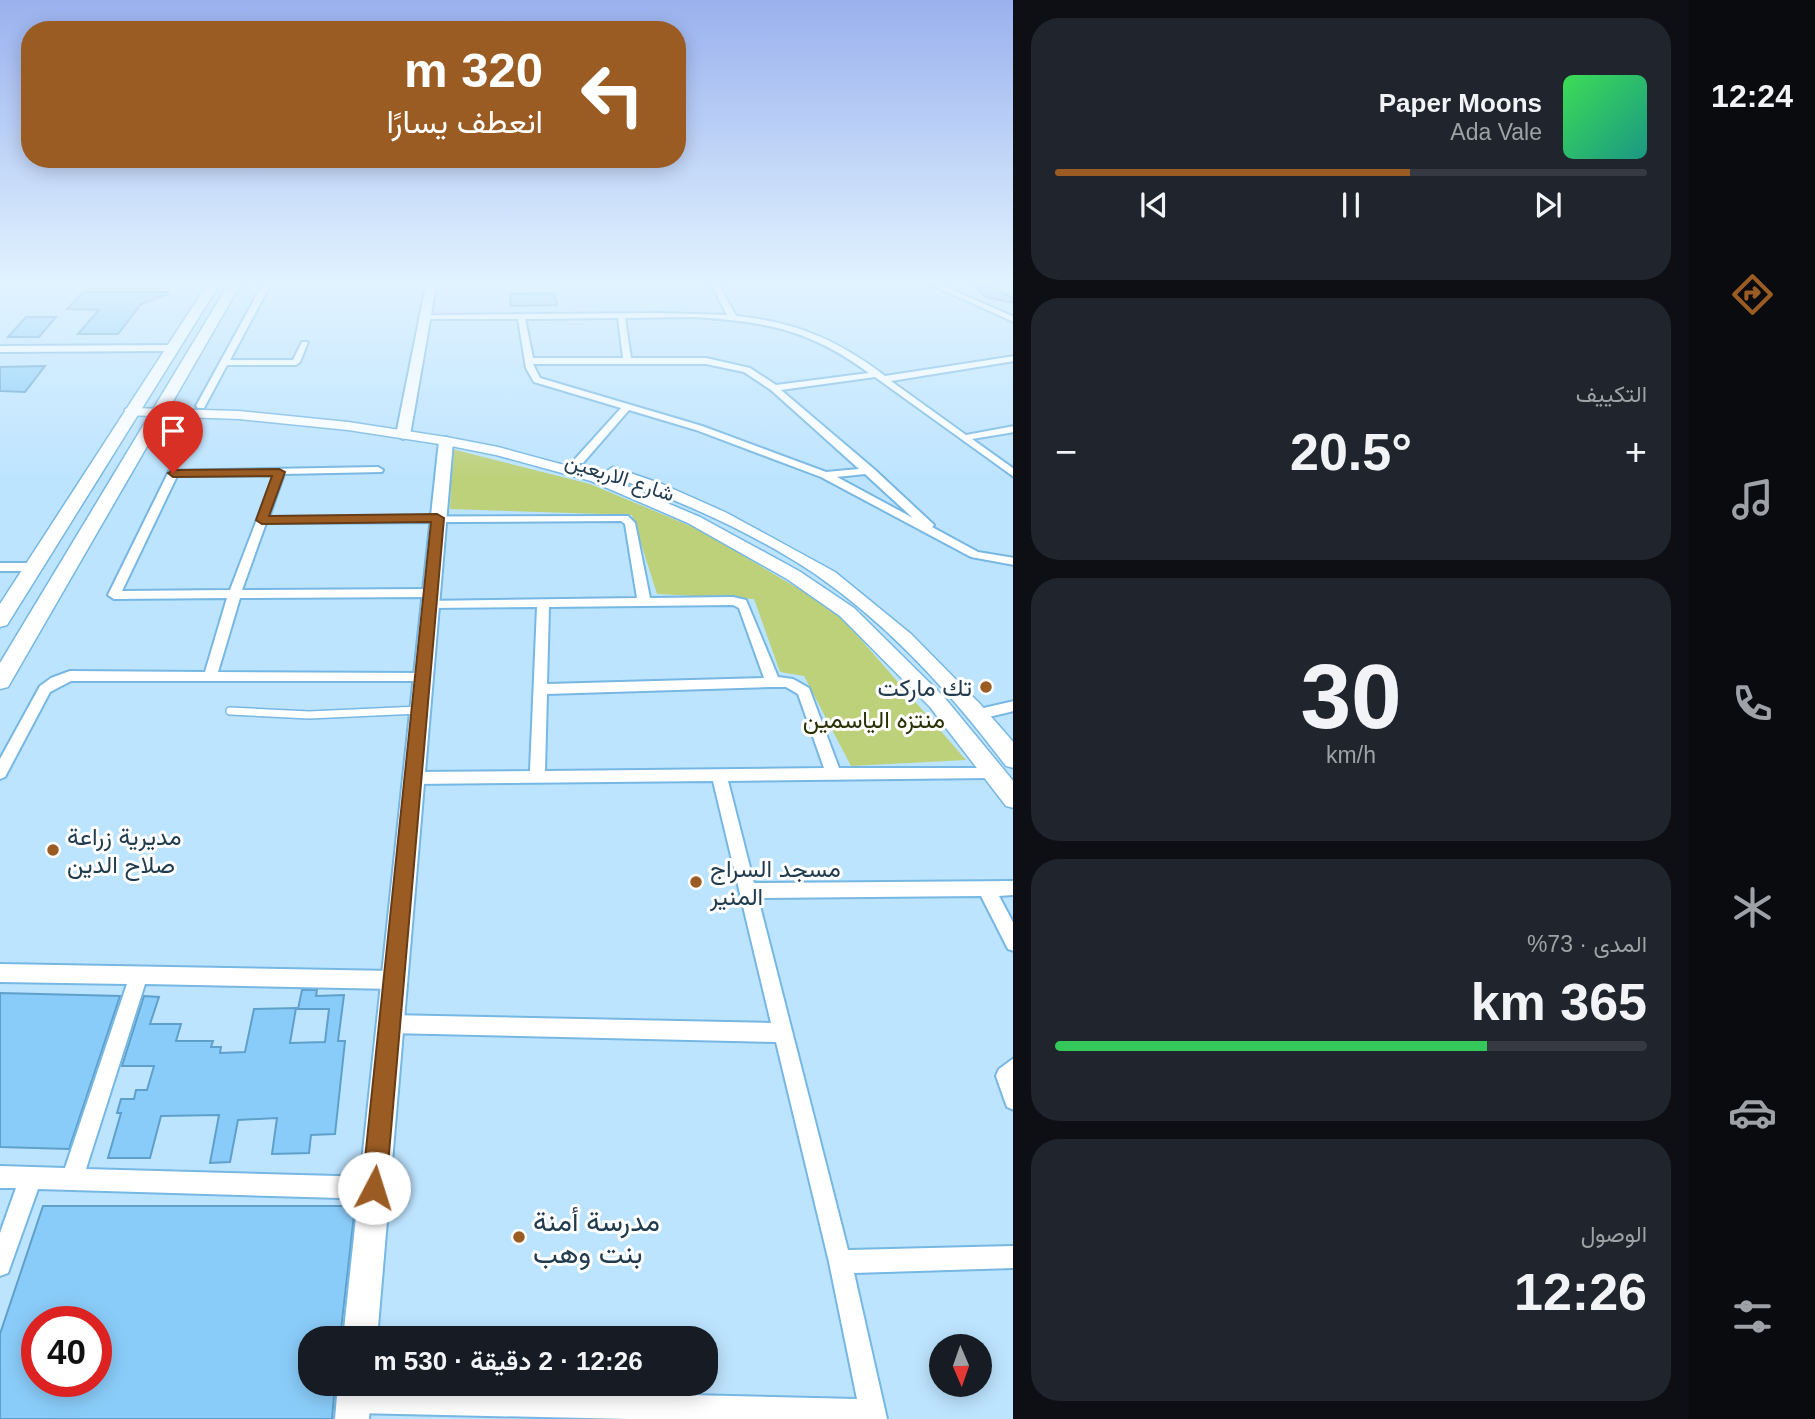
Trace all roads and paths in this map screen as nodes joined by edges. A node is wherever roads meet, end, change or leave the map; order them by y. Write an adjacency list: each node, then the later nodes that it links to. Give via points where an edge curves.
1 (197, 346): 18 (main road)
2 (233, 346): 13 (street)
3 (304, 346): 13 (street, via 299,360 292,363)
4 (421, 346): 20 (street)
5 (527, 346): 12 (street)
6 (625, 346): 11 (street)
7 (836, 346): 14 (street)
8 (172, 348): 9 (street); 19 (main road)
9 (0, 349)
10 (1013, 358): 14 (street)
11 (627, 359): 12 (street); 15 (street, via 727,365 754,374)
12 (529, 361): 17 (street, via 537,380)
13 (224, 363): 16 (street)
14 (881, 376): 15 (street); 22 (street)
15 (774, 388): 26 (street)
16 (201, 405): 18 (main road, شارع الاربعين); 20 (main road, شارع الاربعين, via 314,413)
17 (628, 406): 24 (street); 29 (street)
18 (161, 407): 19 (main road); 20 (main road); 45 (main road)
19 (132, 408): 35 (main road)
20 (405, 429): 23 (main road); 24 (main road, شارع الاربعين)
21 (1013, 429): 22 (street)
22 (964, 438): 28 (street)
23 (446, 441): 30 (street); 42 (main road, via 596,478 694,520 824,595)
24 (579, 461): 41 (main road, شارع الاربعين, via 696,503 760,535 828,575)
25 (378, 470): 27 (street)
26 (870, 471): 29 (street); 32 (street)
27 (279, 472): 31 (street); 36 (street, via 173,473 114,594)
28 (1013, 474)
29 (825, 475): 32 (street)
30 (437, 518): 31 (street); 37 (street); 38 (street, via 624,518 629,523)
31 (262, 520): 36 (street)
32 (945, 540): 33 (street, via 975,555)
33 (1013, 562)
34 (0, 567): 35 (street)
35 (34, 567): 40 (main road)
36 (235, 593): 37 (street); 43 (street)
37 (430, 598): 39 (street); 44 (street)
38 (644, 601): 39 (street); 46 (street, via 742,603)
39 (543, 602): 47 (street)
40 (0, 620)
41 (927, 659): 42 (main road); 51 (main road, شارع الاربعين)
42 (900, 665): 53 (main road, via 937,702)
43 (211, 677): 44 (street); 55 (street, via 70,676 56,681 45,690)
44 (422, 678): 49 (street)
45 (0, 681)
46 (773, 683): 47 (street); 54 (street, via 796,685 804,691)
47 (540, 689): 57 (street)
48 (1013, 706): 51 (street)
49 (419, 710): 50 (lane, via 309,715); 58 (street)
50 (230, 711)
51 (980, 714): 52 (main road, شارع الاربعين)
52 (1013, 760)
53 (991, 772): 54 (street); 59 (main road)
54 (833, 773): 56 (street)
55 (0, 774)
56 (719, 775): 57 (street); 62 (street)
57 (537, 777): 58 (street)
58 (413, 778): 66 (street)
59 (1013, 799)
60 (986, 888): 61 (street); 62 (street); 63 (street)
61 (1013, 888)
62 (747, 891): 68 (street)
63 (1013, 943)
64 (0, 973): 65 (street)
65 (139, 975): 66 (street); 73 (street)
66 (394, 981): 67 (street)
67 (389, 1024): 68 (street); 74 (street)
68 (781, 1033): 76 (street)
69 (1013, 1068): 70 (street, via 1006,1076)
70 (1013, 1100)
71 (0, 1177): 72 (street)
72 (31, 1177): 73 (street); 77 (street)
73 (72, 1180): 74 (street)
74 (374, 1188): 78 (street)
75 (1013, 1257): 76 (street)
76 (840, 1262): 81 (street)
77 (0, 1265)
78 (361, 1326)
79 (354, 1401): 80 (street)
80 (625, 1411): 81 (street)
81 (873, 1415)

